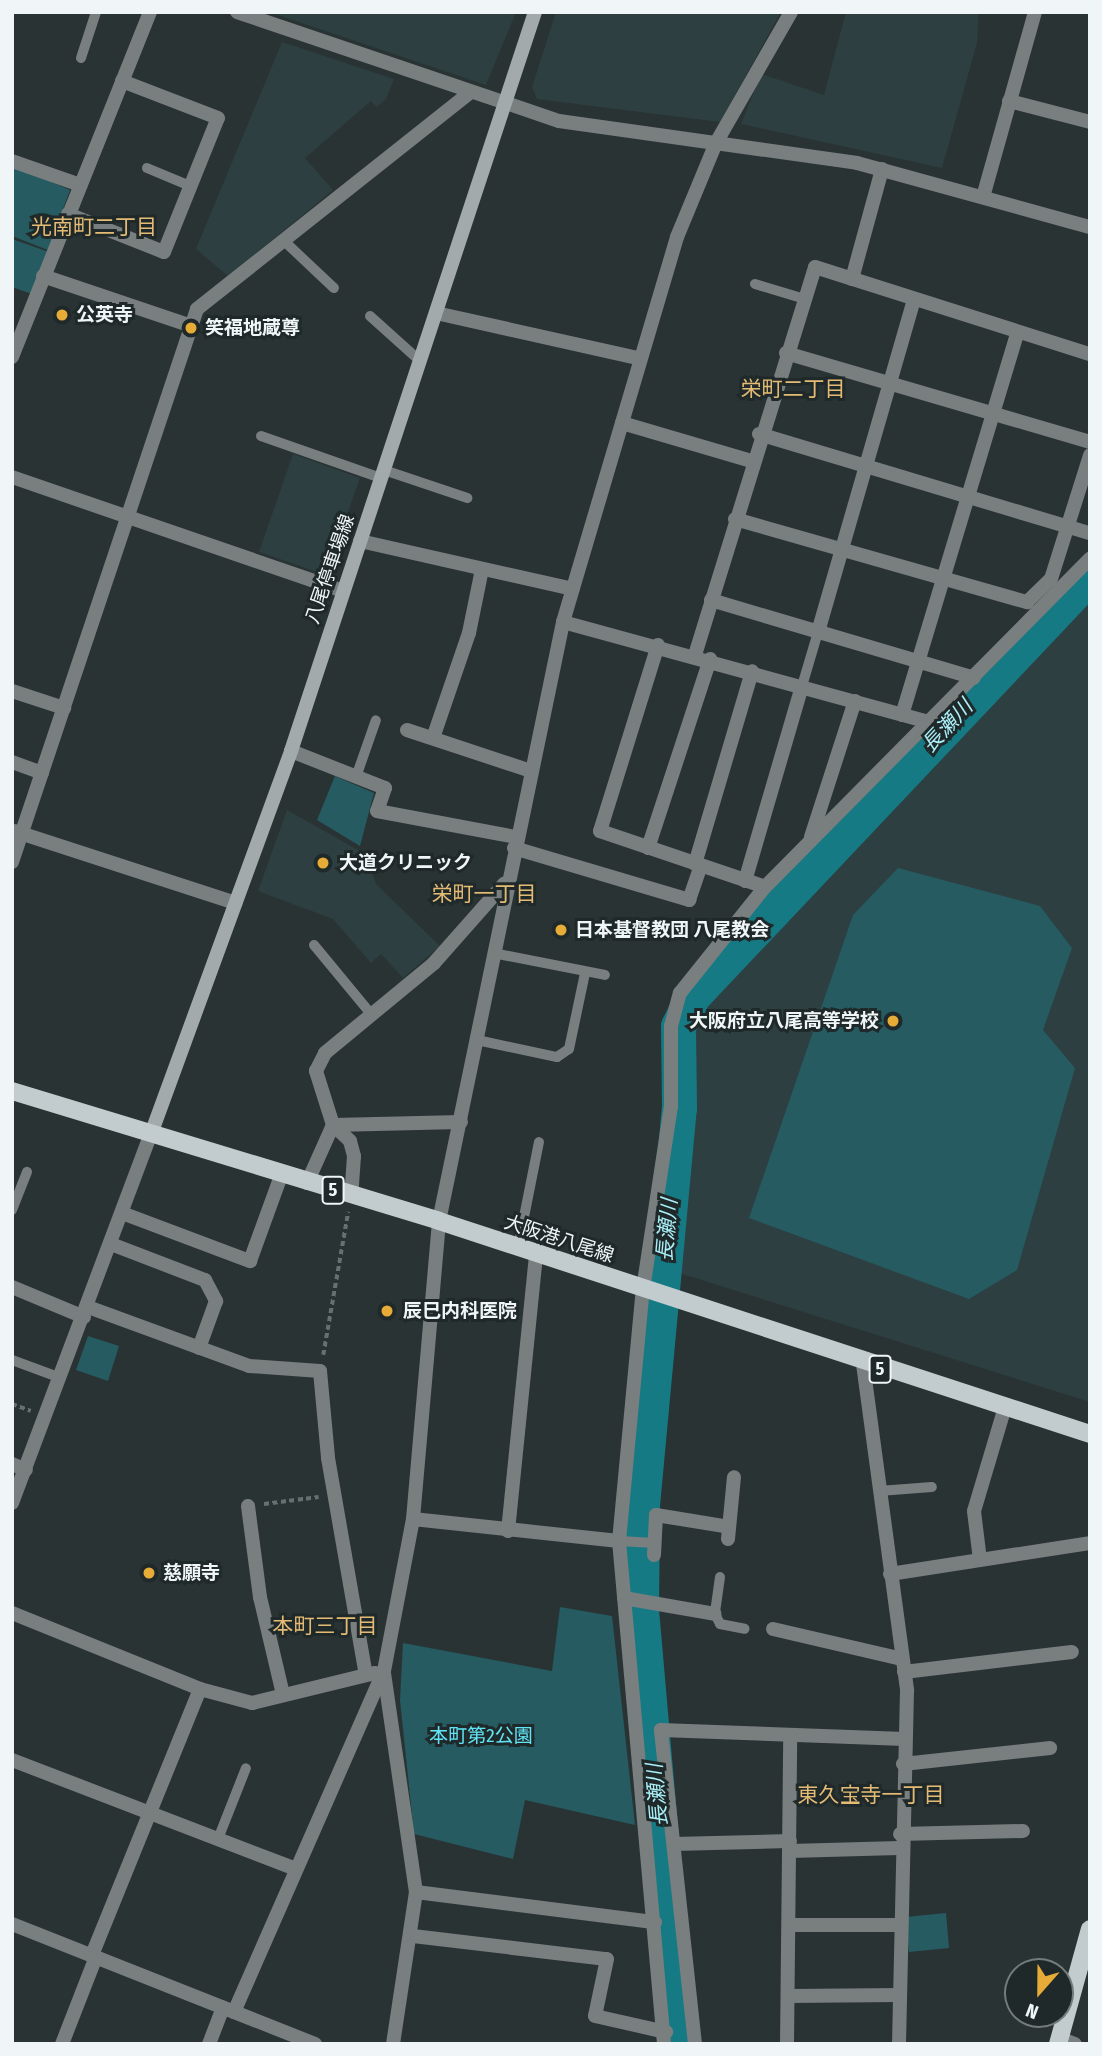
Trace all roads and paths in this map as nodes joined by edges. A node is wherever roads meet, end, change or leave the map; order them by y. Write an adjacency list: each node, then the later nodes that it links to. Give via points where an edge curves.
1 (96, 12): 7 (lane)
2 (150, 12): 8 (street)
3 (237, 12): 9 (street)
4 (535, 12): 11 (main road, 八尾停車場線)
5 (791, 12): 13 (street)
6 (1035, 12): 10 (street)
7 (81, 58)
8 (122, 81): 17 (street); 18 (street, via 218,118)
9 (468, 94): 11 (street); 22 (street)
10 (1009, 101): 12 (street); 19 (street)
11 (504, 105): 13 (street, via 559,121); 29 (main road, 八尾停車場線)
12 (1090, 122)
13 (716, 143): 16 (street); 36 (street, via 677,237)
14 (12, 161): 17 (street)
15 (147, 168): 18 (lane)
16 (882, 169): 19 (street); 24 (street)
17 (80, 185): 20 (street)
18 (190, 186): 20 (street, via 163,252)
19 (984, 197): 21 (street)
20 (68, 214): 23 (street)
21 (1090, 227)
22 (284, 240): 26 (lane); 31 (street, via 197,309)
23 (43, 276): 31 (street); 35 (street)
24 (852, 279): 27 (street, via 816,267); 28 (street)
25 (755, 284): 27 (lane)
26 (334, 288)
27 (805, 299): 33 (street)
28 (914, 300): 32 (street); 38 (street)
29 (436, 313): 36 (street); 37 (main road, 八尾停車場線)
30 (370, 316): 37 (lane)
31 (189, 325): 51 (street)
32 (1017, 333): 34 (street); 39 (street)
33 (786, 353): 38 (street); 41 (street)
34 (1090, 354)
35 (12, 357)
36 (638, 358): 40 (street)
37 (420, 361): 47 (main road, 八尾停車場線)
38 (890, 383): 39 (street); 46 (street)
39 (992, 413): 43 (street); 49 (street)
40 (622, 423): 45 (street); 60 (street)
41 (760, 434): 45 (street); 46 (street)
42 (261, 436): 47 (lane)
43 (1090, 442)
44 (1090, 455): 53 (street)
45 (751, 461): 52 (street)
46 (865, 466): 49 (street); 56 (street)
47 (383, 474): 50 (lane); 55 (main road, 八尾停車場線)
48 (12, 477): 51 (street)
49 (967, 497): 53 (street); 59 (street)
50 (467, 498)
51 (129, 517): 61 (street); 74 (street)
52 (734, 519): 56 (street); 62 (street)
53 (1069, 527): 54 (street); 59 (street, via 1051,579 1027,602)
54 (1090, 533)
55 (360, 541): 58 (street); 61 (main road, 八尾停車場線)
56 (841, 550): 59 (street); 64 (street)
57 (1088, 565): 70 (street)
58 (482, 569): 60 (street); 79 (street, via 469,634)
59 (943, 578): 68 (street)
60 (573, 589): 63 (street)
61 (343, 590): 80 (main road, 八尾停車場線)
62 (711, 600): 64 (street); 66 (street)
63 (563, 622): 65 (street); 82 (street)
64 (818, 632): 68 (street); 71 (lane)
65 (657, 645): 66 (street); 88 (street, via 600,831)
66 (695, 655): 67 (street)
67 (710, 659): 69 (street); 88 (street)
68 (918, 661): 70 (street); 75 (street)
69 (752, 671): 71 (street); 90 (street)
70 (974, 678): 77 (street)
71 (802, 686): 73 (street); 92 (street)
72 (12, 691): 74 (street)
73 (855, 701): 75 (street); 86 (street)
74 (64, 708): 83 (street)
75 (902, 715): 77 (street)
76 (376, 720): 84 (lane)
77 (931, 723): 86 (street)
78 (407, 730): 79 (street)
79 (433, 738): 82 (street)
80 (291, 751): 84 (street); 94 (main road, 八尾停車場線)
81 (12, 762): 83 (street)
82 (530, 771): 87 (street)
83 (42, 773): 85 (street)
84 (356, 777): 87 (street, via 384,788 377,811)
85 (17, 832): 89 (street); 94 (street)
86 (810, 841): 93 (street)
87 (515, 843): 90 (street, via 689,900); 91 (street)
88 (648, 848): 90 (street)
89 (12, 862)
90 (698, 865): 92 (street)
91 (507, 881): 96 (street); 99 (street, via 461,937)
92 (745, 881): 93 (street)
93 (765, 887): 117 (street, via 680,993 671,1026 671,1107)
94 (236, 903): 104 (main road, 八尾停車場線)
95 (314, 945): 99 (lane)
96 (493, 953): 97 (lane); 100 (street)
97 (585, 973): 98 (lane); 100 (lane, via 569,1049 557,1057)
98 (605, 975)
99 (372, 1015): 103 (street, via 325,1053 316,1071)
100 (477, 1040): 102 (street)
101 (12, 1091): 104 (main road, 大阪港八尾線 / 5)
102 (461, 1122): 103 (street); 112 (street)
103 (333, 1125): 108 (street); 109 (street, via 352,1149)
104 (150, 1134): 107 (main road, 大阪港八尾線 / 5); 111 (street)
105 (539, 1142): 114 (lane)
106 (27, 1172): 110 (lane)
107 (281, 1176): 108 (main road, 大阪港八尾線 / 5); 111 (street, via 250,1261)
108 (307, 1183): 109 (main road, 大阪港八尾線 / 5)
109 (349, 1203): 112 (main road, 大阪港八尾線 / 5); 122 (path)
110 (12, 1210)
111 (122, 1213): 113 (street)
112 (439, 1221): 114 (main road, 大阪港八尾線 / 5); 133 (street)
113 (111, 1244): 118 (street); 119 (street, via 205,1280 216,1301)
114 (518, 1247): 115 (main road, 大阪港八尾線 / 5)
115 (536, 1253): 117 (main road, 大阪港八尾線 / 5); 134 (street)
116 (12, 1287): 118 (street)
117 (648, 1291): 121 (main road, 大阪港八尾線 / 5); 135 (street)
118 (86, 1312): 119 (street); 123 (street)
119 (199, 1348): 122 (street, via 249,1366)
120 (12, 1360): 123 (lane)
121 (863, 1364): 124 (main road, 大阪港八尾線 / 5); 129 (street)
122 (320, 1371): 130 (street)
123 (61, 1378): 126 (street)
124 (1005, 1408): 125 (main road, 大阪港八尾線 / 5); 138 (street, via 975,1511)
125 (1090, 1434)
126 (19, 1467): 131 (street)
127 (734, 1477): 137 (street, via 729,1533 656,1515)
128 (932, 1487): 129 (lane)
129 (878, 1491): 139 (street)
130 (335, 1494): 132 (path); 149 (street)
131 (12, 1503)
132 (248, 1506): 151 (street, via 260,1597)
133 (412, 1519): 134 (street); 148 (street)
134 (508, 1531): 135 (street)
135 (621, 1541): 137 (lane); 141 (street)
136 (1090, 1543): 138 (street)
137 (651, 1547)
138 (980, 1560): 139 (street)
139 (890, 1574): 147 (street)
140 (720, 1577): 143 (lane)
141 (628, 1599): 143 (street); 166 (street)
142 (12, 1613): 150 (street)
143 (715, 1614): 144 (lane, via 720,1624)
144 (745, 1629)
145 (772, 1629): 147 (street)
146 (1072, 1652): 147 (street)
147 (903, 1665): 153 (street)
148 (384, 1671): 149 (street); 164 (street); 165 (street)
149 (366, 1675): 151 (street)
150 (200, 1689): 151 (street, via 252,1703); 158 (street)
151 (283, 1694)
152 (790, 1735): 153 (street); 162 (street, via 661,1730); 163 (street)
153 (905, 1738): 156 (street)
154 (1050, 1748): 156 (street)
155 (12, 1760): 158 (street)
156 (904, 1764): 161 (street)
157 (246, 1768): 160 (lane)
158 (147, 1812): 160 (street); 172 (street)
159 (1023, 1831): 161 (street)
160 (218, 1839): 164 (street)
161 (899, 1841): 163 (street); 169 (street)
162 (674, 1844): 163 (street); 182 (street)
163 (790, 1846): 168 (street)
164 (293, 1868): 175 (street)
165 (416, 1892): 166 (street); 171 (street)
166 (655, 1922): 176 (street)
167 (12, 1924): 172 (street)
168 (789, 1925): 169 (street); 174 (street)
169 (899, 1925): 173 (street)
170 (1090, 1929): 177 (main road)
171 (413, 1937): 176 (street, via 607,1959 595,2016); 181 (street)
172 (94, 1956): 175 (street); 178 (street)
173 (900, 1995): 174 (street); 184 (street)
174 (789, 1996): 183 (street)
175 (229, 2010): 179 (street); 180 (street)
176 (665, 2038)
177 (1064, 2042)
178 (62, 2044)
179 (209, 2044)
180 (315, 2044)
181 (393, 2044)
182 (695, 2044)
183 (787, 2044)
184 (899, 2044)

